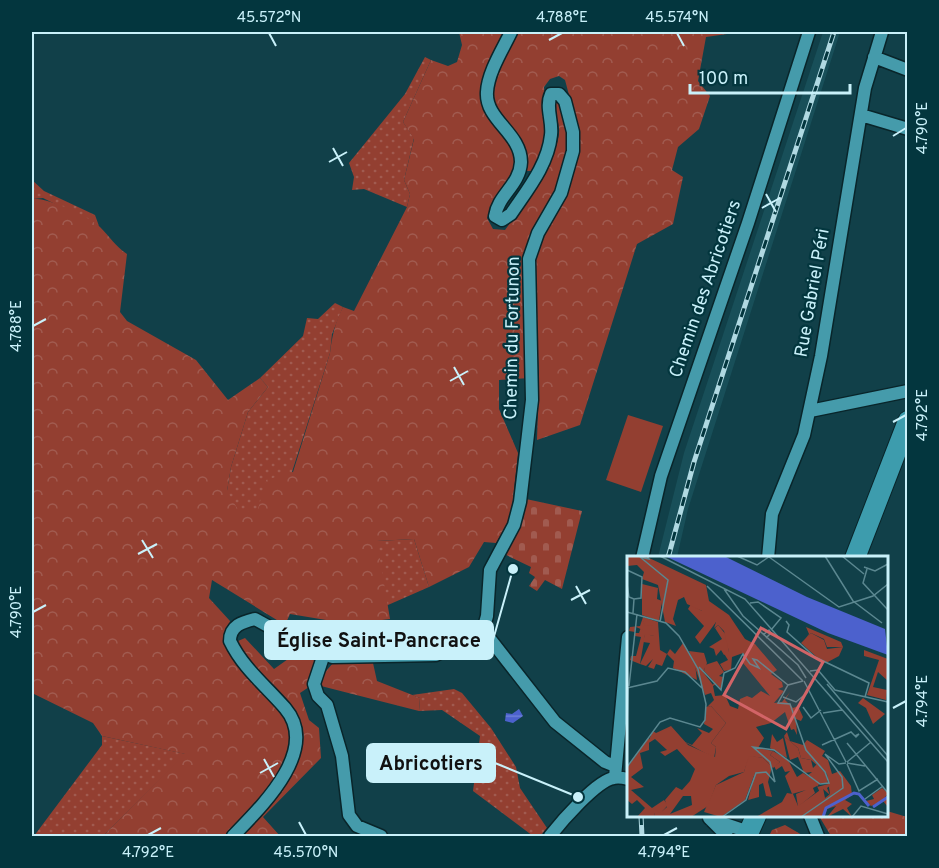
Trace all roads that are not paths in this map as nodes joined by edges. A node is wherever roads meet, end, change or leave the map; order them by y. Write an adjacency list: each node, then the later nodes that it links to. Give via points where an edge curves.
1 (512, 32): 14 (street, Chemin du Fortunon, via 487,92 490,108 515,141 521,156 519,176 495,216 502,220 511,214 546,157 552,127 548,102 551,94 559,94 565,101 573,132 573,151 561,193 538,233 529,259 532,400 525,466 514,525 490,570)
2 (809, 32): 11 (street, Chemin des Abricotiers, via 661,476)
3 (882, 32): 4 (street, Rue Gabriel Péri)
4 (874, 57): 5 (street); 6 (street, Rue Gabriel Péri)
5 (908, 70)
6 (861, 115): 7 (street); 9 (street, Rue Gabriel Péri)
7 (908, 129)
8 (908, 392): 9 (street)
9 (810, 411): 12 (street, Rue Gabriel Péri, via 772,514)
10 (908, 421): 13 (main road)
11 (642, 556)
12 (768, 556)
13 (856, 556)
14 (483, 630): 16 (street, via 436,655); 17 (street, via 555,722)
15 (627, 647): 17 (street)
16 (324, 654): 22 (street, via 255,619 234,628 230,641 238,658 286,710 295,728 296,748 279,782); 23 (street, via 314,684 327,705 342,756 349,815 357,826)
17 (615, 772): 18 (street); 24 (street)
18 (627, 778)
19 (708, 817): 21 (street); 25 (street)
20 (812, 820): 26 (street)
21 (751, 828)
22 (233, 837)
23 (381, 837)
24 (550, 837)
25 (727, 837)
26 (818, 837)

